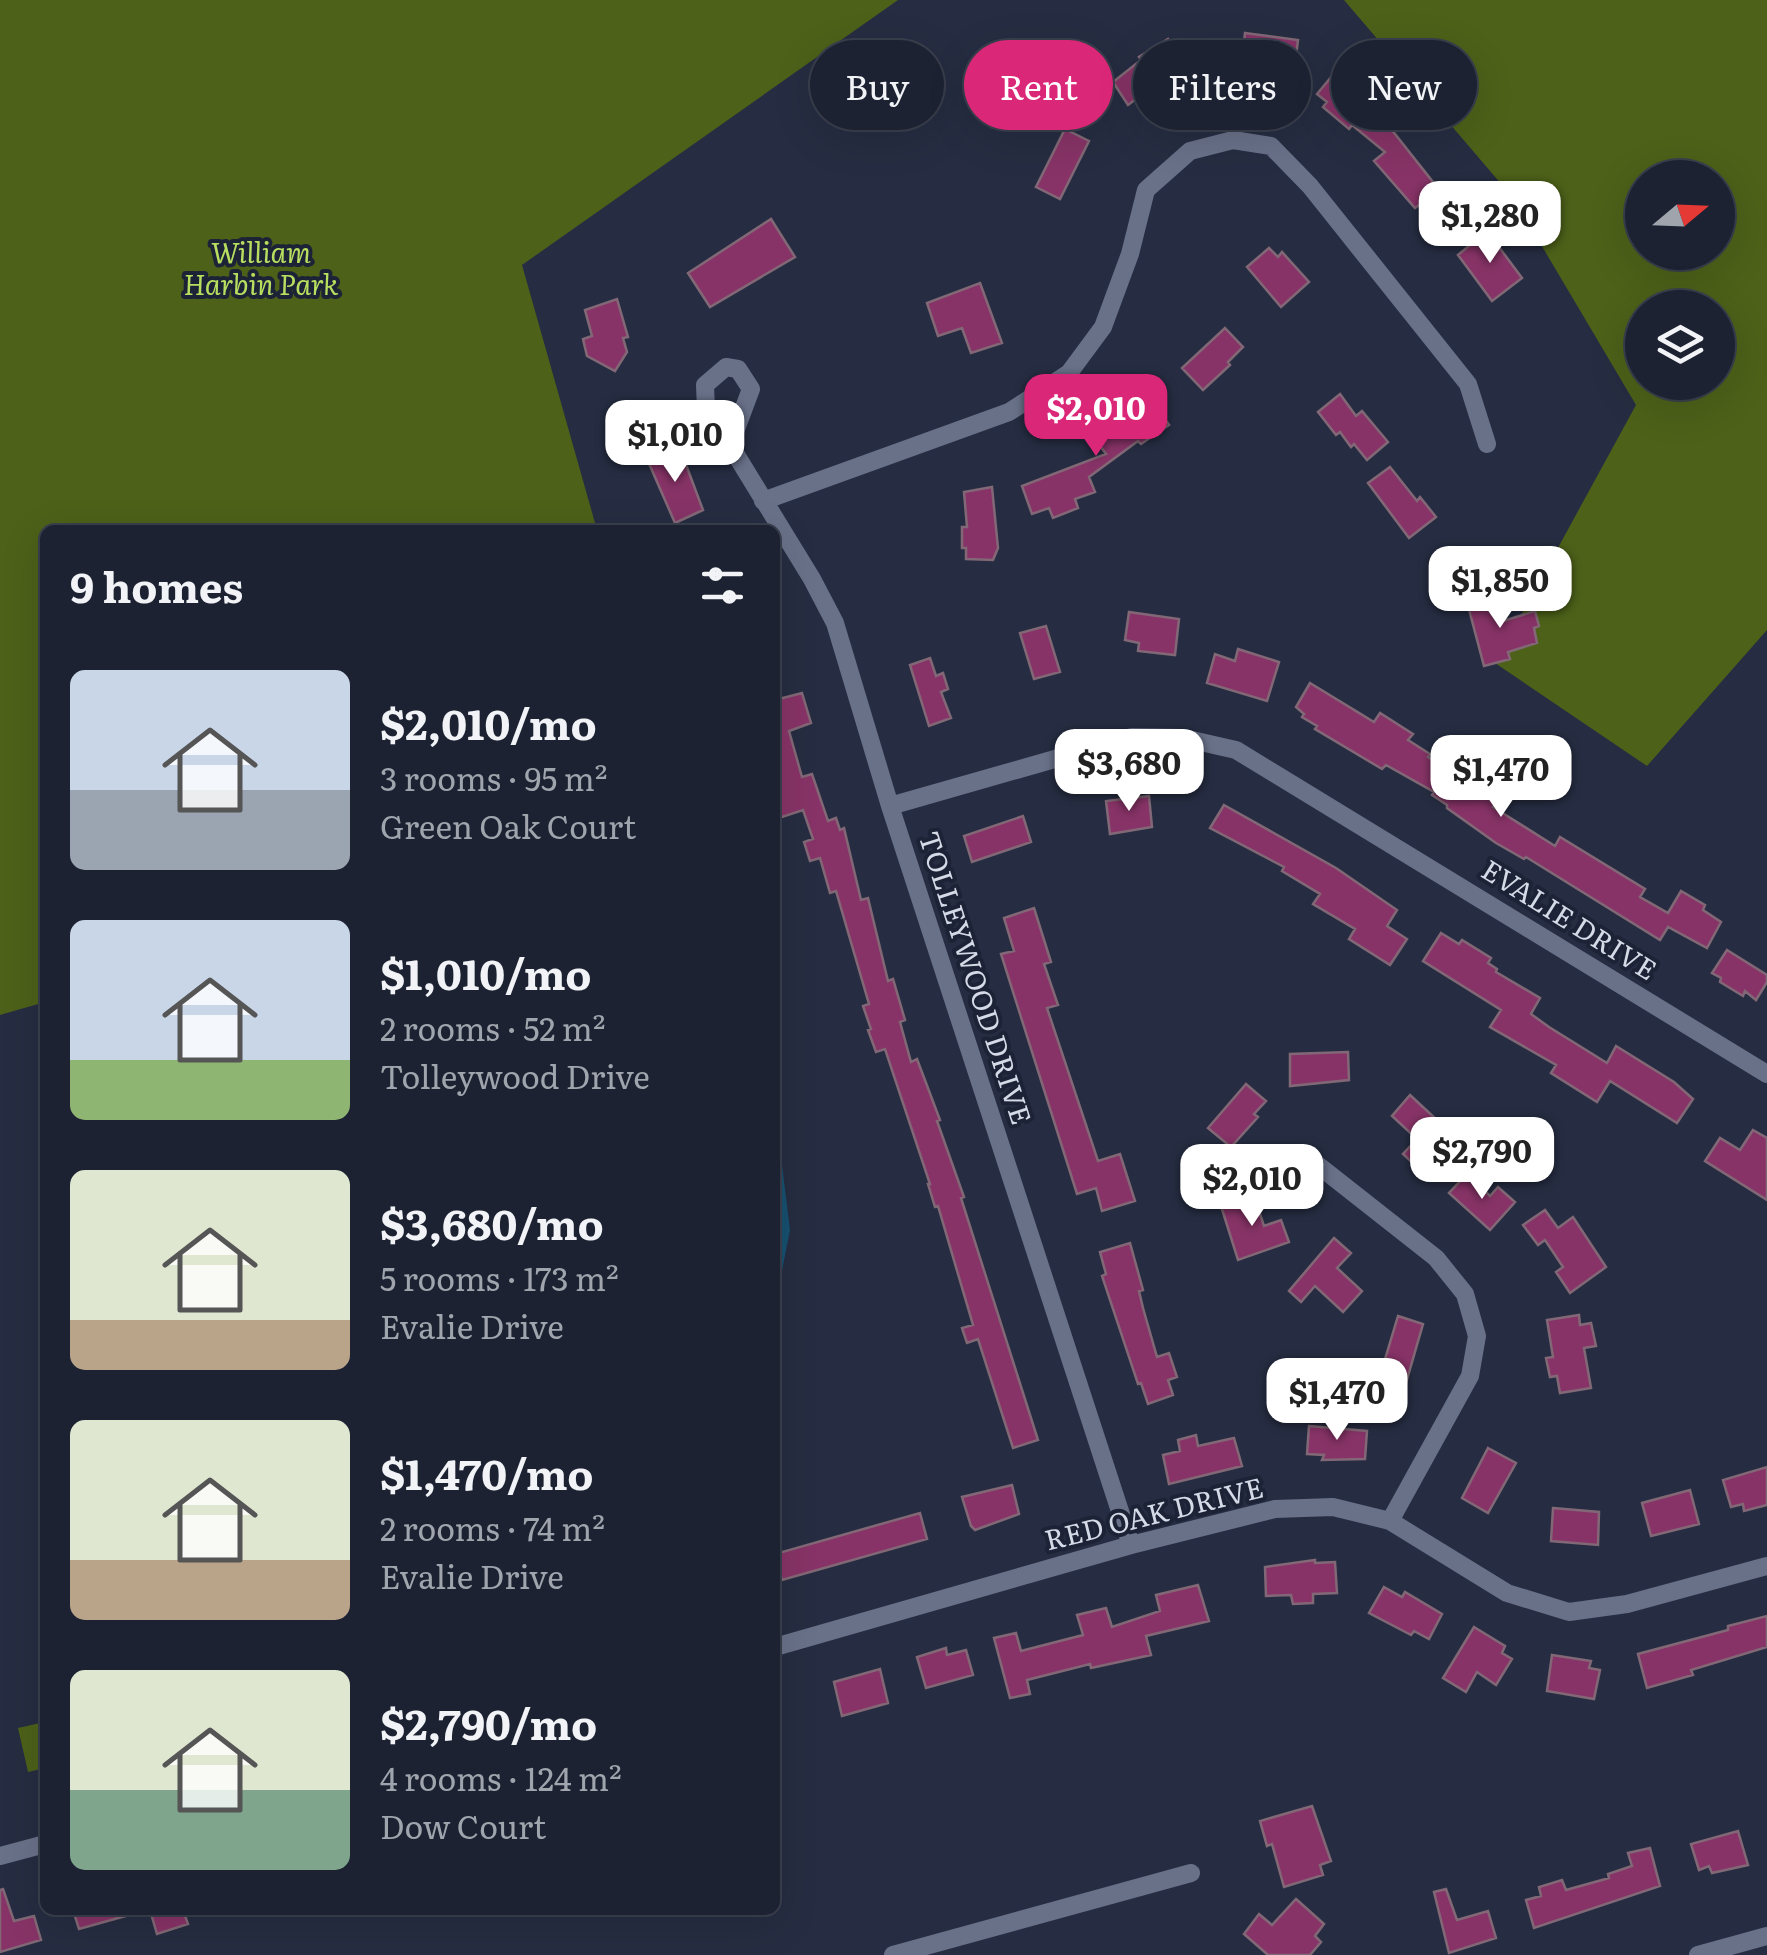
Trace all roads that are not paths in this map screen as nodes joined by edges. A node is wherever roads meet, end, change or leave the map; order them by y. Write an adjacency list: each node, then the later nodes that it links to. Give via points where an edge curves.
1 (1487, 444): 3 (street, via 1468,384 1310,186 1272,146 1234,140 1190,151 1146,190 1103,327 1069,374 1009,412)
2 (730, 445): 3 (street, TOLLEYWOOD DRIVE)
3 (763, 501): 4 (street, TOLLEYWOOD DRIVE)
4 (778, 525)
5 (780, 528): 6 (street, TOLLEYWOOD DRIVE, via 835,623)
6 (890, 806): 7 (street, EVALIE DRIVE, via 1132,736 1236,750); 10 (street, TOLLEYWOOD DRIVE)
7 (1767, 1074)
8 (1314, 1162): 9 (street, via 1436,1258 1466,1294 1477,1336 1470,1376)
9 (1390, 1521): 10 (street, RED OAK DRIVE, via 1333,1507 1275,1509); 11 (street, RED OAK DRIVE, via 1507,1592 1569,1612 1627,1604)
10 (1132, 1545): 12 (street, RED OAK DRIVE)
11 (1767, 1566)
12 (780, 1646)
13 (40, 1845): 14 (street)
14 (0, 1856)
15 (1190, 1874): 17 (street)
16 (1767, 1936): 18 (street)
17 (893, 1955)
18 (1698, 1955)

